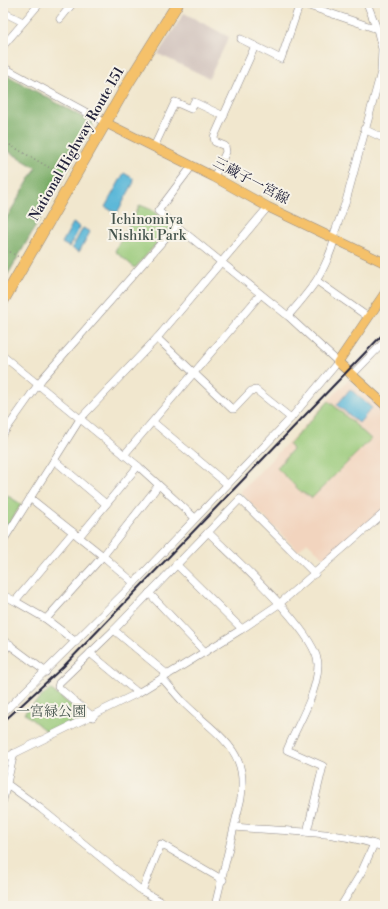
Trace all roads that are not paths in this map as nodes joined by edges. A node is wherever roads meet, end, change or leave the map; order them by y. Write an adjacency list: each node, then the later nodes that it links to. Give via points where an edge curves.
1 (40, 3): 8 (street)
2 (73, 3): 7 (street)
3 (178, 3): 16 (highway, National Highway Route 151)
4 (300, 3): 9 (street); 12 (street, via 281,59)
5 (367, 3): 9 (street)
6 (3, 12): 8 (street)
7 (60, 19)
8 (23, 22): 11 (street)
9 (377, 29): 13 (street)
10 (241, 39): 12 (street)
11 (3, 46)
12 (255, 46): 15 (street)
13 (384, 65): 17 (street)
14 (3, 67): 16 (street)
15 (224, 116): 19 (street, via 194,102 191,109 174,102); 21 (street, via 214,137 215,142 225,146 226,152)
16 (106, 123): 19 (main road, 三蔵子一宮線); 30 (highway, National Highway Route 151)
17 (364, 129): 18 (street); 24 (street)
18 (385, 139)
19 (154, 147): 20 (main road, 三蔵子一宮線)
20 (192, 166): 21 (main road, 三蔵子一宮線); 23 (street, via 158,211)
21 (214, 177): 22 (main road, 三蔵子一宮線)
22 (268, 207): 24 (main road, 三蔵子一宮線); 25 (street)
23 (176, 226): 25 (street); 39 (street)
24 (334, 238): 26 (main road, 三蔵子一宮線); 27 (street, via 328,262)
25 (220, 262): 29 (street); 33 (street)
26 (385, 262)
27 (317, 281): 31 (street); 32 (street)
28 (385, 293): 32 (main road)
29 (260, 295): 31 (street); 37 (street)
30 (3, 301)
31 (288, 316): 36 (street)
32 (368, 317): 36 (main road)
33 (157, 338): 37 (street); 42 (street)
34 (385, 341): 38 (street)
35 (3, 356): 39 (street)
36 (338, 362): 38 (main road); 41 (street)
37 (194, 373): 41 (street, via 232,409 256,390); 43 (street)
38 (351, 376): 40 (main road)
39 (38, 385): 42 (street); 44 (street)
40 (385, 405)
41 (291, 418): 48 (street)
42 (80, 419): 45 (street); 46 (street)
43 (153, 422): 45 (street); 48 (street)
44 (3, 434)
45 (124, 455): 47 (street)
46 (54, 460): 50 (street); 51 (street)
47 (138, 466): 49 (street); 51 (street)
48 (227, 484): 53 (street)
49 (158, 486): 53 (street); 57 (street)
50 (30, 498): 55 (street); 56 (street)
51 (106, 504): 55 (street)
52 (385, 512): 59 (street)
53 (195, 518): 60 (street)
54 (208, 532): 58 (street); 59 (street, via 240,499); 64 (street)
55 (76, 535): 57 (street); 63 (street)
56 (3, 541)
57 (103, 556): 60 (street); 65 (street)
58 (176, 564): 61 (street); 66 (street)
59 (315, 574): 64 (street)
60 (134, 583): 69 (street)
61 (148, 593): 67 (street); 72 (street)
62 (3, 595): 63 (street)
63 (15, 601): 65 (street)
64 (279, 604): 66 (street); 84 (street, via 311,643 318,661 314,689 287,750 323,766)
65 (46, 619): 69 (street)
66 (242, 629): 72 (street)
67 (114, 630): 73 (street); 75 (street)
68 (3, 640): 70 (street)
69 (76, 642): 74 (street)
70 (10, 644): 71 (street); 74 (street)
71 (3, 652)
72 (205, 652): 75 (street)
73 (90, 653): 76 (street); 78 (street, via 59,683 58,687)
74 (46, 672): 77 (street)
75 (165, 676): 76 (street); 83 (street, via 182,701 226,743 238,760 243,785)
76 (138, 693): 78 (street)
77 (3, 713)
78 (93, 717): 79 (street)
79 (14, 753): 80 (street); 81 (street)
80 (3, 759)
81 (5, 783): 82 (street); 88 (street, via 40,808)
82 (3, 800)
83 (235, 827): 84 (street); 87 (street)
84 (307, 832): 85 (street)
85 (374, 844): 86 (street); 91 (street, via 361,873)
86 (385, 848)
87 (223, 880): 88 (street, via 161,844); 90 (street)
88 (142, 891): 89 (street)
89 (169, 906)
90 (215, 906)
91 (341, 906)

